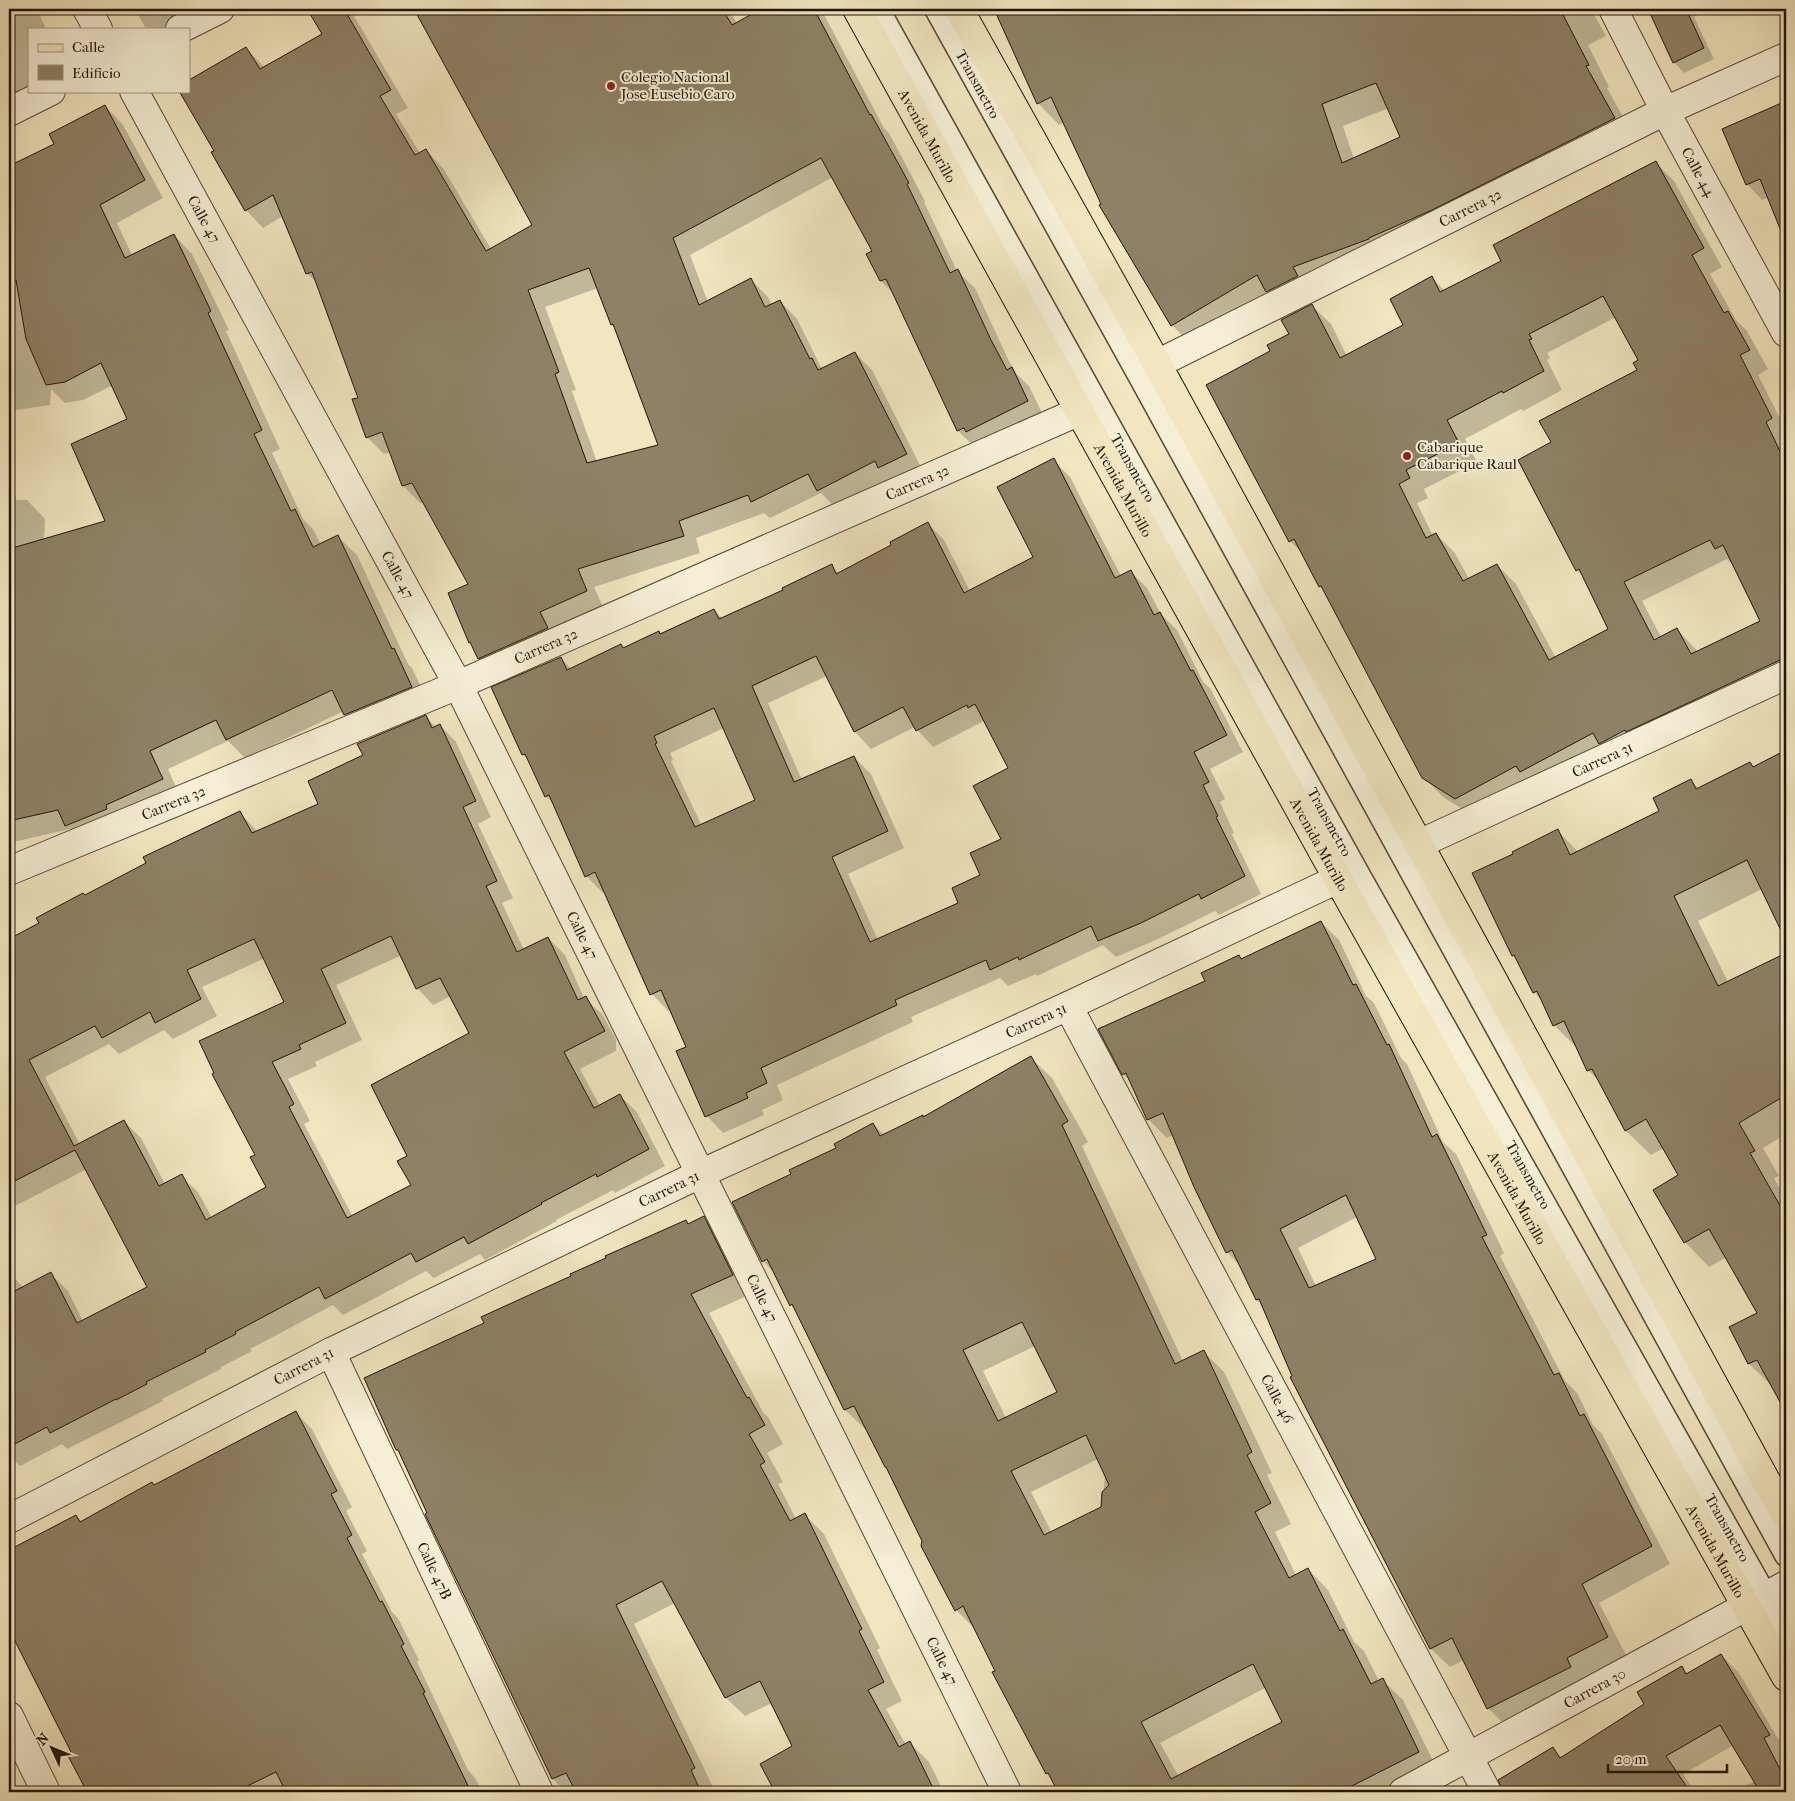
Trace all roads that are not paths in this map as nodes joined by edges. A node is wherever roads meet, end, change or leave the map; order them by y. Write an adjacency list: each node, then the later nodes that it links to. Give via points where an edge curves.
1 (87, 9): 8 (street)
2 (220, 9): 9 (street)
3 (857, 9): 17 (main road, Avenida Murillo)
4 (878, 9): 29 (lane, Transmetro, via 1360,877)
5 (936, 9): 28 (lane, Transmetro)
6 (959, 9): 16 (main road)
7 (1612, 9): 13 (street, Calle 44)
8 (97, 28)
9 (182, 28)
10 (1786, 57): 13 (street, Carrera 32)
11 (49, 92): 14 (street)
12 (135, 92): 19 (street, Calle 47)
13 (1665, 111): 15 (street, Calle 44); 16 (street, Carrera 32)
14 (9, 112)
15 (1786, 333)
16 (1157, 364): 20 (main road)
17 (1080, 411): 19 (street, Carrera 32); 22 (main road, Avenida Murillo)
18 (1786, 675): 20 (street, Carrera 31)
19 (458, 685): 21 (street, Carrera 32); 24 (street, Calle 47)
20 (1419, 844): 26 (main road)
21 (9, 872)
22 (1338, 879): 23 (street, Carrera 31); 29 (main road, Avenida Murillo)
23 (1068, 1006): 24 (street, Carrera 31); 33 (street, Calle 46)
24 (700, 1174): 25 (street, Carrera 31); 36 (street, Calle 47)
25 (331, 1352): 27 (street, Carrera 31); 35 (street, Calle 47B)
26 (1786, 1515)
27 (9, 1519)
28 (1786, 1555)
29 (1767, 1596): 30 (lane, Transmetro); 31 (main road, Avenida Murillo); 33 (street, Carrera 30)
30 (1786, 1632)
31 (1786, 1677)
32 (9, 1716): 34 (street)
33 (1468, 1759): 37 (street, Carrera 30); 38 (street, Calle 46)
34 (46, 1792)
35 (539, 1792)
36 (1007, 1792)
37 (1403, 1792)
38 (1487, 1792)

